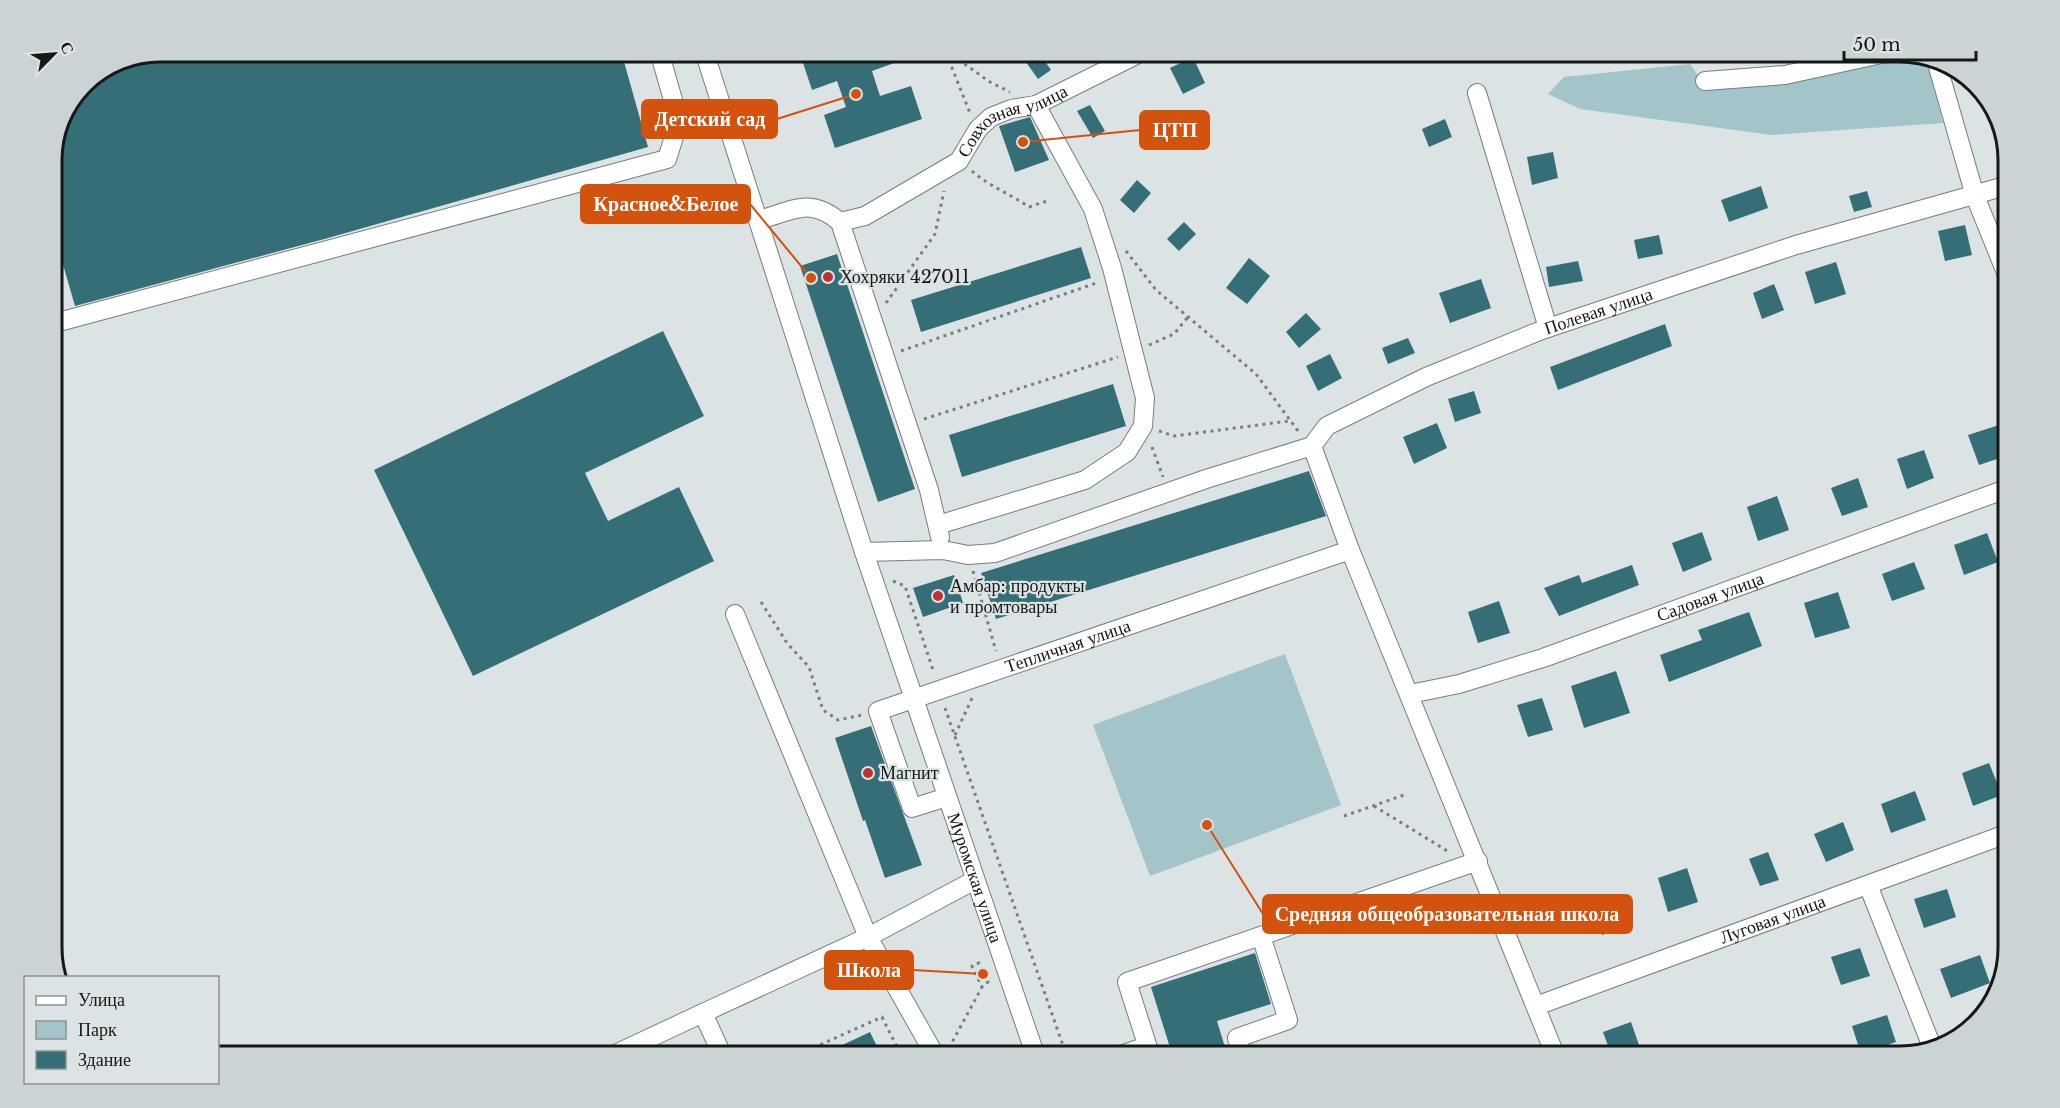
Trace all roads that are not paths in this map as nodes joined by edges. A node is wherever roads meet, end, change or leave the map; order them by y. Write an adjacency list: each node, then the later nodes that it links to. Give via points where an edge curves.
1 (662, 62): 14 (street, via 679,120 667,159)
2 (708, 62): 11 (street)
3 (1122, 62): 8 (street, Совхозная улица)
4 (1845, 62): 6 (street, via 1785,75)
5 (1939, 70): 10 (street)
6 (1705, 81)
7 (1477, 93): 15 (street)
8 (1036, 105): 12 (street, Совхозная улица, via 991,117 954,163 865,216); 18 (street, via 1093,209 1145,398 1143,426 1127,452 1085,480)
9 (1998, 189): 10 (street, Полевая улица)
10 (1975, 196): 13 (street); 15 (street, Полевая улица, via 1796,245)
11 (759, 220): 12 (street, via 813,205); 21 (street)
12 (840, 222): 18 (street)
13 (1998, 253)
14 (62, 321)
15 (1548, 328): 16 (street, Полевая улица, via 1406,386 1327,426)
16 (1312, 446): 19 (street, via 995,553 968,555); 20 (street)
17 (1998, 492): 23 (street, Садовая улица, via 1544,658 1459,684)
18 (938, 525): 19 (street)
19 (944, 550): 21 (street)
20 (1350, 550): 23 (street); 24 (street, Тепличная улица)
21 (864, 552): 24 (street)
22 (735, 614): 31 (street)
23 (1410, 694): 27 (street)
24 (913, 698): 25 (street, Муромская улица); 25 (street, Тепличная улица, via 878,711 912,808)
25 (947, 797): 28 (street, Муромская улица)
26 (1998, 837): 29 (street, Луговая улица)
27 (1473, 862): 30 (street); 32 (street)
28 (975, 880): 31 (street); 38 (street, Муромская улица)
29 (1868, 885): 32 (street, Луговая улица); 34 (street)
30 (1261, 936): 39 (street, via 1127,982); 40 (street, via 1288,1020 1237,1038)
31 (868, 937): 33 (street); 37 (street)
32 (1536, 1006): 41 (street)
33 (703, 1013): 35 (street); 36 (street)
34 (1930, 1042)
35 (632, 1046)
36 (718, 1046)
37 (929, 1046)
38 (1032, 1046)
39 (1147, 1046)
40 (1240, 1046)
41 (1552, 1046)

